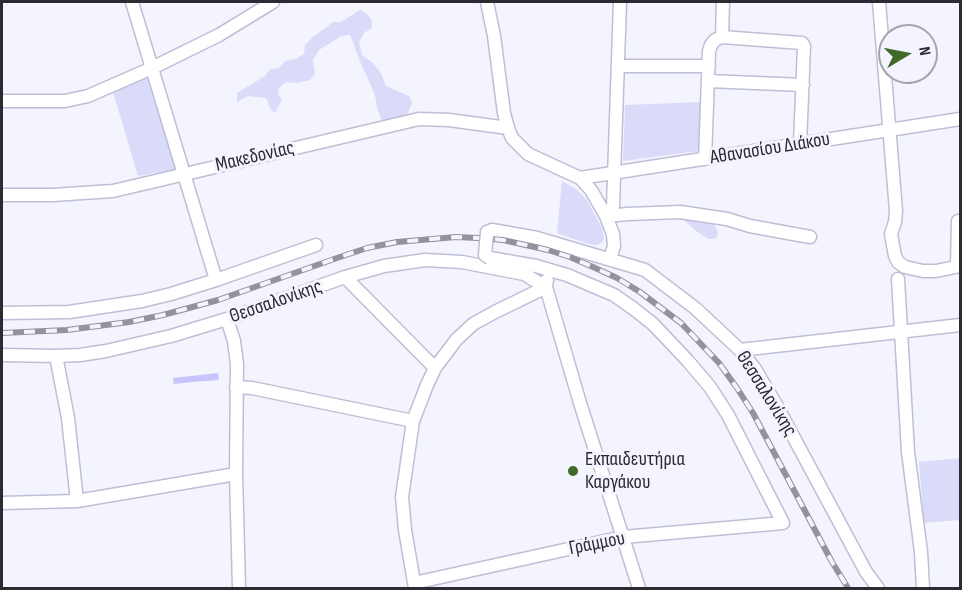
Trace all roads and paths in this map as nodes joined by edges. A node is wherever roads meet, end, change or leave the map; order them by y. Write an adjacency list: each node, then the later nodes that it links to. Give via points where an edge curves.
1 (132, 2): 10 (street)
2 (273, 2): 10 (street)
3 (487, 2): 15 (street)
4 (620, 2): 20 (street)
5 (723, 2): 7 (street)
6 (879, 2): 16 (street)
7 (722, 37): 9 (street, via 711,45); 12 (street, via 802,43)
8 (626, 66): 9 (street)
9 (709, 66): 11 (street)
10 (152, 68): 13 (street, via 72,100); 19 (street)
11 (708, 81): 12 (street); 18 (street)
12 (803, 85): 17 (street)
13 (2, 101)
14 (960, 118): 16 (street, Αθανασίου Διάκου)
15 (508, 128): 19 (street, Μακεδονίας, via 419,119); 21 (street, via 528,154)
16 (890, 130): 17 (street, Αθανασίου Διάκου); 28 (street, via 896,211 891,234 898,262 923,272)
17 (800, 144): 18 (street, Αθανασίου Διάκου)
18 (705, 159): 20 (street, Αθανασίου Διάκου)
19 (184, 173): 22 (street, Μακεδονίας, via 113,191); 32 (street)
20 (614, 173): 21 (street, Αθανασίου Διάκου); 23 (street, via 613,206)
21 (580, 178): 23 (street)
22 (2, 195)
23 (606, 216): 25 (street, via 690,213); 27 (street, via 613,234)
24 (958, 221): 28 (street)
25 (810, 237)
26 (316, 245): 32 (street, Θεσσαλονίκης)
27 (610, 259): 29 (street, Θεσσαλονίκης, bridge, via 537,238 487,232 485,255); 38 (street, Θεσσαλονίκης, via 645,270 695,308)
28 (959, 266)
29 (549, 270): 33 (street); 47 (street, Γράμμου, via 614,295 653,324 688,361 728,415 783,523)
30 (345, 277): 33 (street, Θεσσαλονίκης, via 425,260 462,262 524,274); 35 (street, Θεσσαλονίκης); 41 (street)
31 (897, 279): 37 (street)
32 (216, 280): 34 (street, Θεσσαλονίκης, via 118,306 69,312)
33 (546, 288): 41 (street, via 474,324); 47 (street)
34 (2, 313)
35 (227, 320): 40 (street, Θεσσαλονίκης, via 106,351); 42 (street, via 234,341)
36 (960, 325): 37 (street)
37 (902, 332): 38 (street); 52 (street, via 908,452)
38 (740, 350): 51 (street, Θεσσαλονίκης, via 778,408)
39 (2, 355): 40 (street, Θεσσαλονίκης)
40 (56, 356): 45 (street)
41 (435, 368): 43 (street)
42 (236, 387): 43 (street); 44 (street)
43 (413, 421): 48 (street, via 402,497)
44 (236, 474): 45 (street); 49 (street)
45 (77, 501): 46 (street)
46 (2, 502)
47 (623, 537): 48 (street, Γράμμου); 50 (street)
48 (414, 586)
49 (239, 588)
50 (639, 588)
51 (878, 588)
52 (922, 588)

